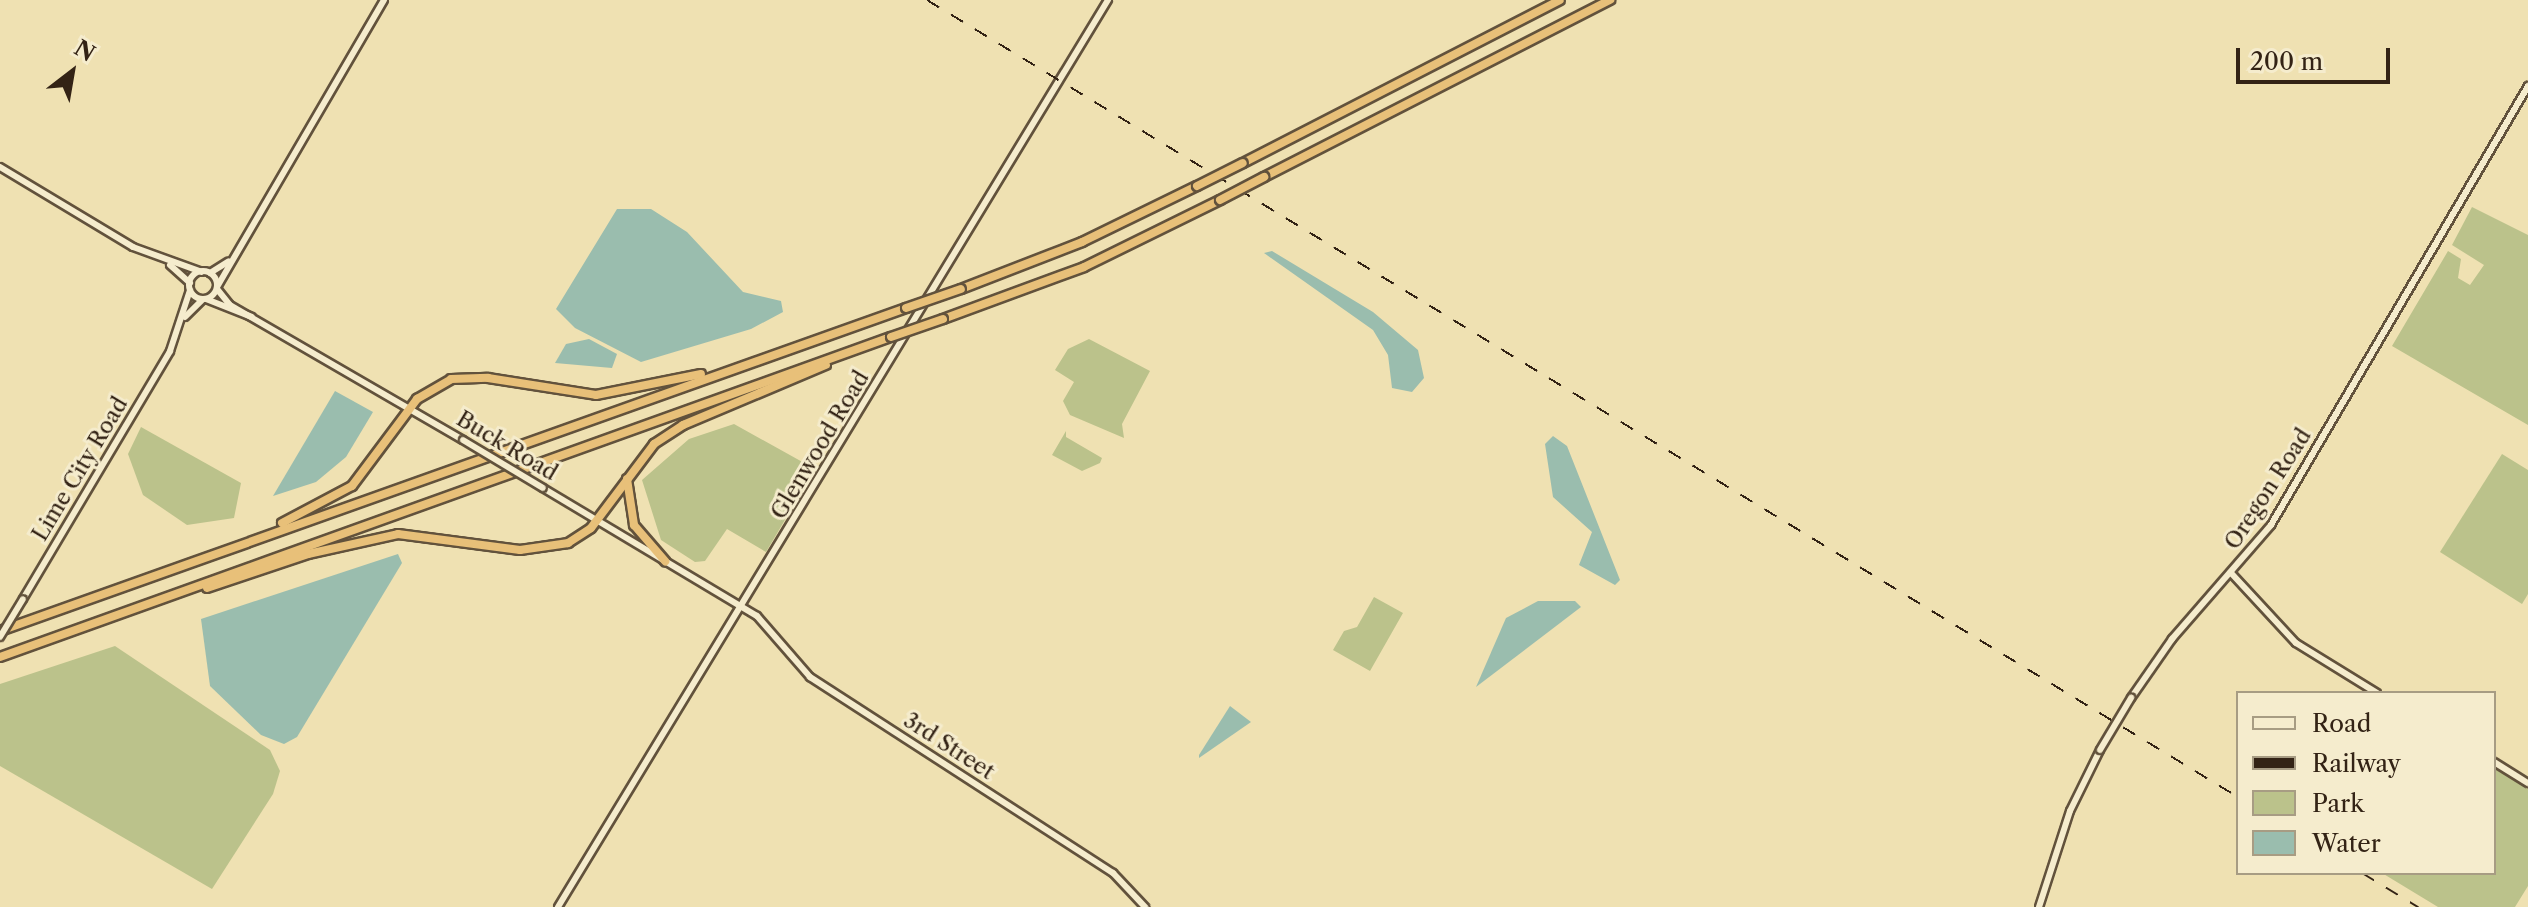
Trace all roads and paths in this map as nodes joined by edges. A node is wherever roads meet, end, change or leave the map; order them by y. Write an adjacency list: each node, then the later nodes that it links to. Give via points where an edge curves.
1 (384, 0): 8 (street)
2 (1108, 0): 23 (street, Glenwood Road)
3 (1560, 0): 16 (highway, bridge, via 1082,242)
4 (1610, 0): 15 (highway, bridge, via 1084,267)
5 (2528, 86): 22 (street, Oregon Road, via 2283,507)
6 (0, 167): 7 (street)
7 (164, 261): 9 (street); 10 (street)
8 (229, 261): 9 (street); 11 (street)
9 (206, 272): 10 (street); 11 (street)
10 (190, 287): 12 (street, Buck Road); 13 (street, Lime City Road)
11 (217, 288): 12 (street, Lime City Road); 14 (street, Buck Road)
12 (204, 299): 13 (street, Lime City Road); 14 (street, Buck Road)
13 (185, 317): 25 (street, Lime City Road, bridge, via 147,393)
14 (252, 317): 17 (street, Buck Road)
15 (859, 349): 18 (highway, via 683,425 654,444); 24 (highway)
16 (729, 368): 17 (highway, via 596,395 466,377 436,386); 20 (highway)
17 (409, 407): 19 (street, Buck Road, bridge); 20 (highway, via 352,486)
18 (631, 470): 19 (highway); 21 (highway, via 625,490 634,525)
19 (597, 521): 21 (street, Buck Road); 24 (highway, via 583,536 543,550 429,533 356,541)
20 (248, 539): 25 (highway)
21 (665, 561): 23 (street, Buck Road)
22 (2232, 574): 27 (street, via 2296,643); 32 (street, Oregon Road, bridge, via 2172,639 2100,750 2070,811)
23 (743, 607): 30 (street, Glenwood Road); 31 (street, 3rd Street, via 773,628 810,677 1105,868)
24 (107, 618): 26 (highway)
25 (0, 634)
26 (0, 657)
27 (2374, 691)
28 (2496, 763): 29 (street)
29 (2528, 783)
30 (558, 907)
31 (1145, 907)
32 (2039, 907)

